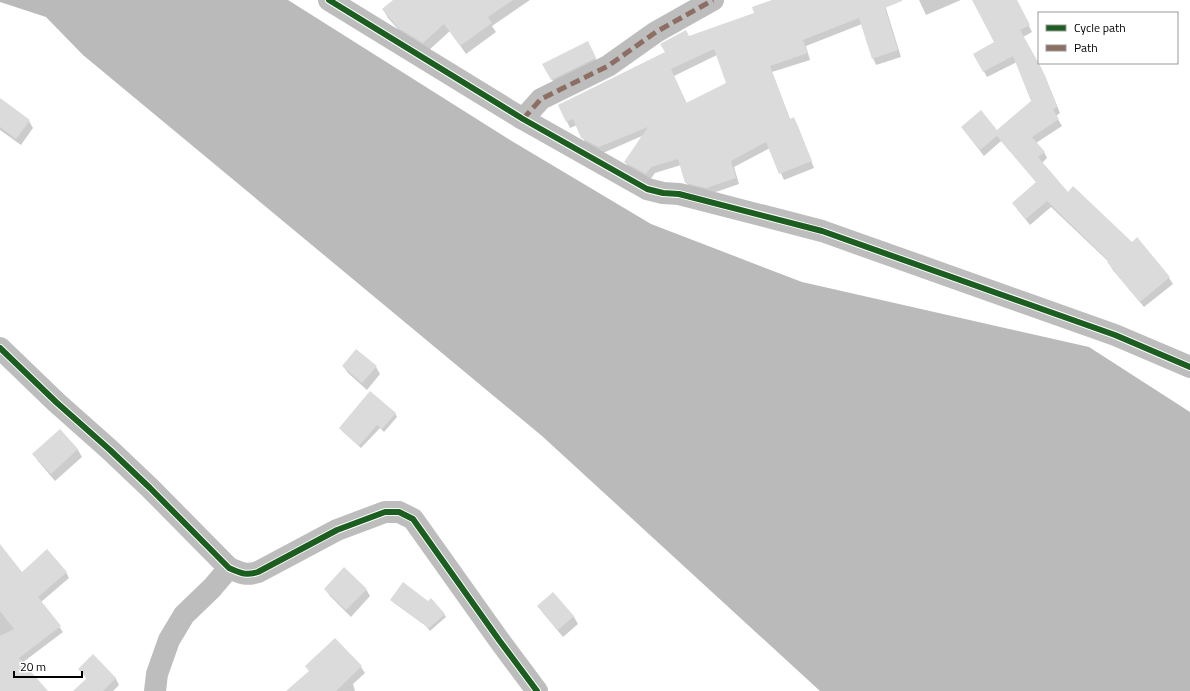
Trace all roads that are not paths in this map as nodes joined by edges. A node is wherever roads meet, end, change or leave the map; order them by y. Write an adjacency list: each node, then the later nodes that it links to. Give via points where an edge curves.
1 (329, 0): 3 (street)
2 (714, 0): 3 (street, via 656,32 608,66 541,99)
3 (523, 119): 5 (street, via 647,189 679,194 822,231 1114,335)
4 (0, 348): 6 (street, via 150,488)
5 (1190, 367)
6 (229, 568): 7 (street, via 184,615 169,640 157,674); 8 (street, via 243,574 258,572 337,530 385,512 399,512 413,519)
7 (155, 691)
8 (537, 691)

